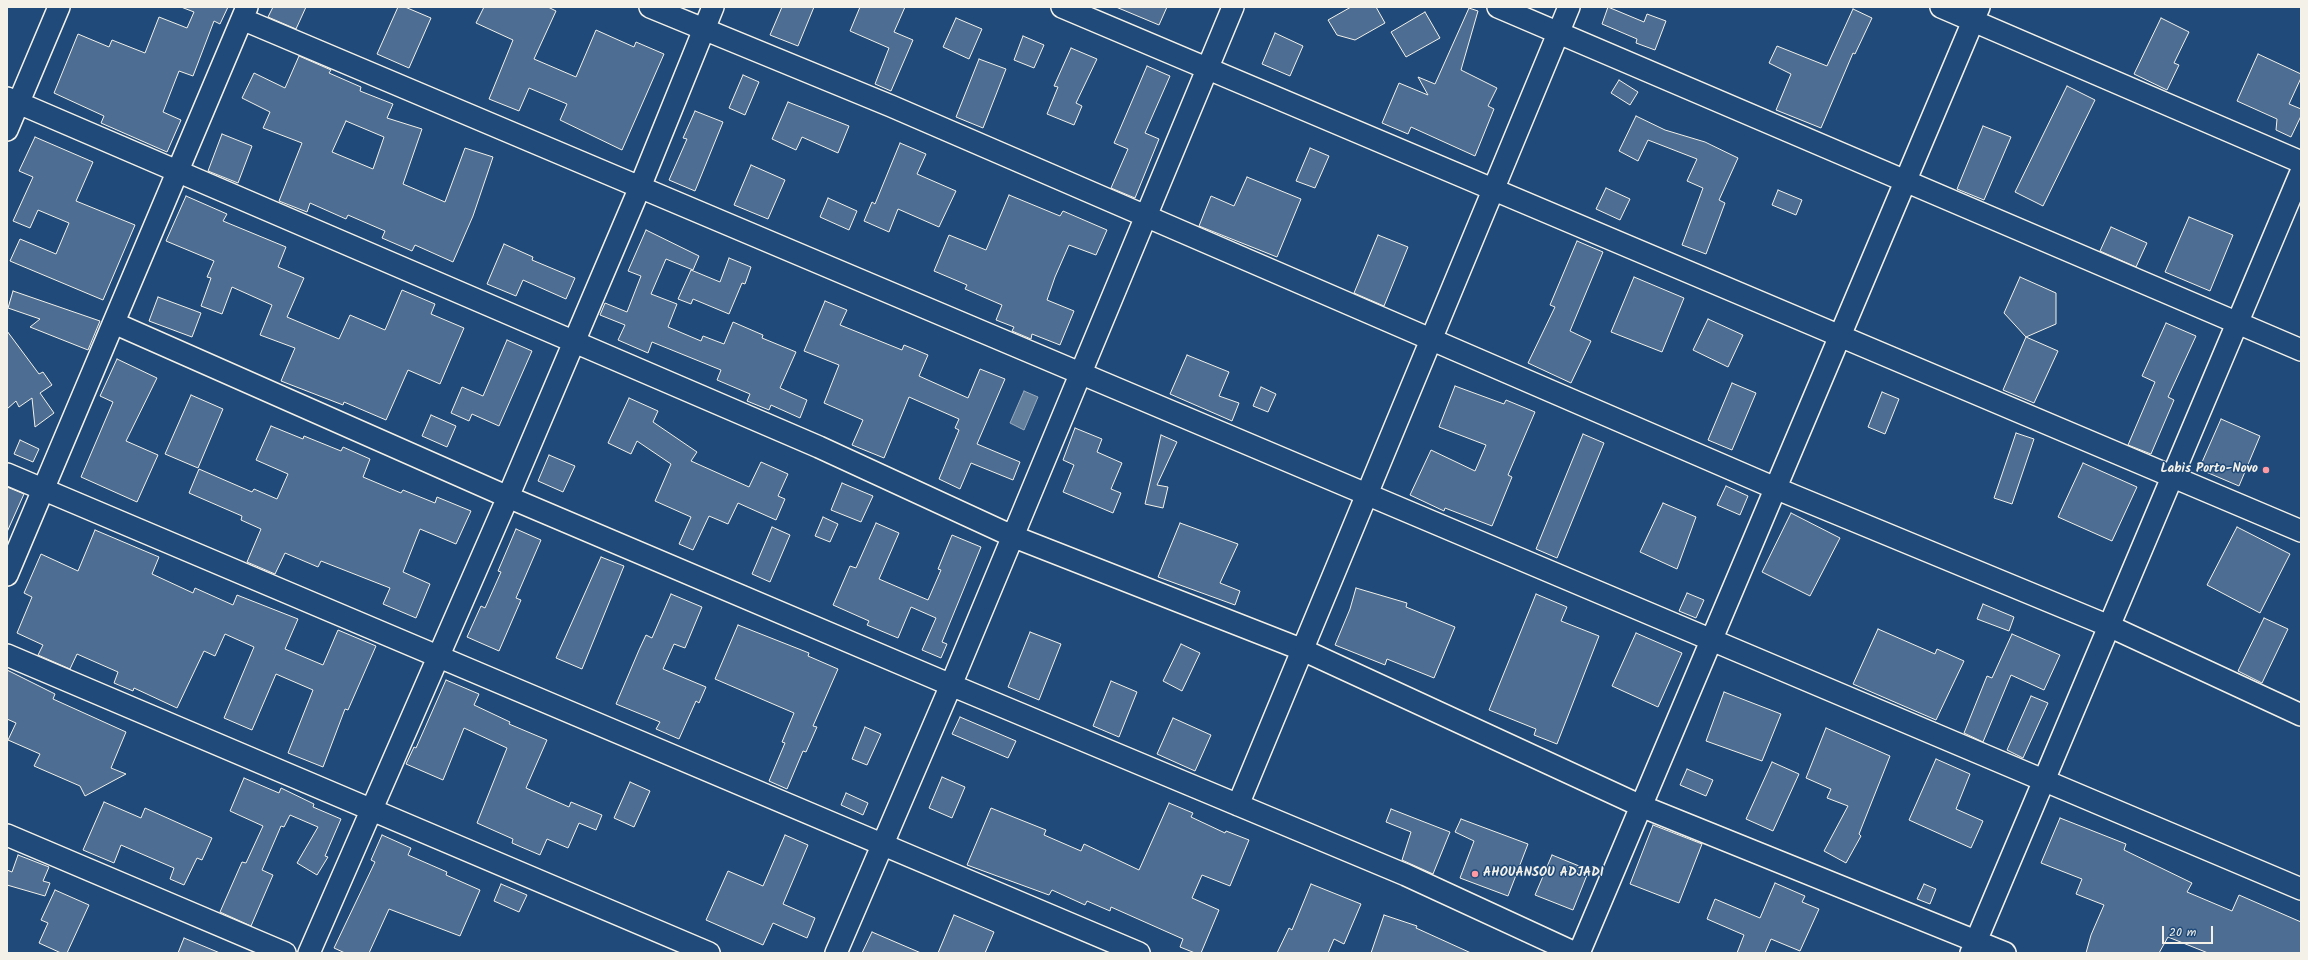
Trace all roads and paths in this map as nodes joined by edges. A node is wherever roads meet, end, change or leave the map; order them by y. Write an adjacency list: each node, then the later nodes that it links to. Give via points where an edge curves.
1 (59, 7): 14 (street)
2 (650, 7): 11 (street)
3 (713, 7): 11 (street)
4 (1062, 7): 13 (street)
5 (1233, 7): 13 (street)
6 (1498, 7): 12 (street)
7 (1569, 7): 12 (street)
8 (1941, 7): 10 (street)
9 (244, 13): 17 (street); 20 (street)
10 (1976, 14): 16 (street); 19 (street)
11 (704, 29): 20 (street); 22 (street)
12 (1558, 32): 19 (street); 21 (street)
13 (1207, 68): 21 (street); 22 (street)
14 (13, 101): 15 (street); 17 (street)
15 (7, 130)
16 (2301, 162)
17 (177, 172): 24 (street); 26 (street)
18 (2301, 172): 23 (street)
19 (1905, 181): 23 (street); 25 (street)
20 (640, 187): 26 (street); 29 (street)
21 (1493, 189): 25 (street); 27 (street)
22 (1146, 216): 27 (street); 29 (street)
23 (2237, 322): 28 (street); 31 (street)
24 (114, 323): 33 (street); 35 (street)
25 (1840, 336): 31 (street); 32 (street)
26 (574, 341): 35 (street); 37 (street, via 819,447)
27 (1430, 341): 32 (street); 34 (street)
28 (2301, 350)
29 (1080, 373): 34 (street); 37 (street)
30 (7, 474): 33 (street)
31 (2172, 476): 36 (street); 39 (street)
32 (1775, 488): 39 (street); 40 (street)
33 (43, 489): 38 (street); 43 (street)
34 (1367, 494): 40 (street); 41 (street)
35 (508, 497): 43 (street); 44 (street)
36 (2301, 531)
37 (1012, 536): 41 (street); 44 (street)
38 (7, 575)
39 (2109, 626): 45 (street); 46 (street)
40 (1711, 640): 46 (street); 48 (street)
41 (1303, 650): 47 (street); 48 (street)
42 (7, 655): 49 (street)
43 (438, 656): 49 (street); 51 (street)
44 (951, 685): 47 (street); 51 (street)
45 (2301, 715)
46 (2044, 780): 52 (street); 53 (street)
47 (1238, 805): 59 (street, via 1406,875)
48 (1641, 806): 53 (street); 60 (street)
49 (370, 809): 55 (street); 56 (street)
50 (7, 835): 54 (street)
51 (883, 845): 57 (street); 58 (street)
52 (2301, 889)
53 (1973, 947): 61 (street)
54 (285, 953)
55 (309, 953)
56 (709, 953)
57 (836, 953)
58 (1138, 953)
59 (1575, 953)
60 (1579, 953)
61 (2005, 953)

